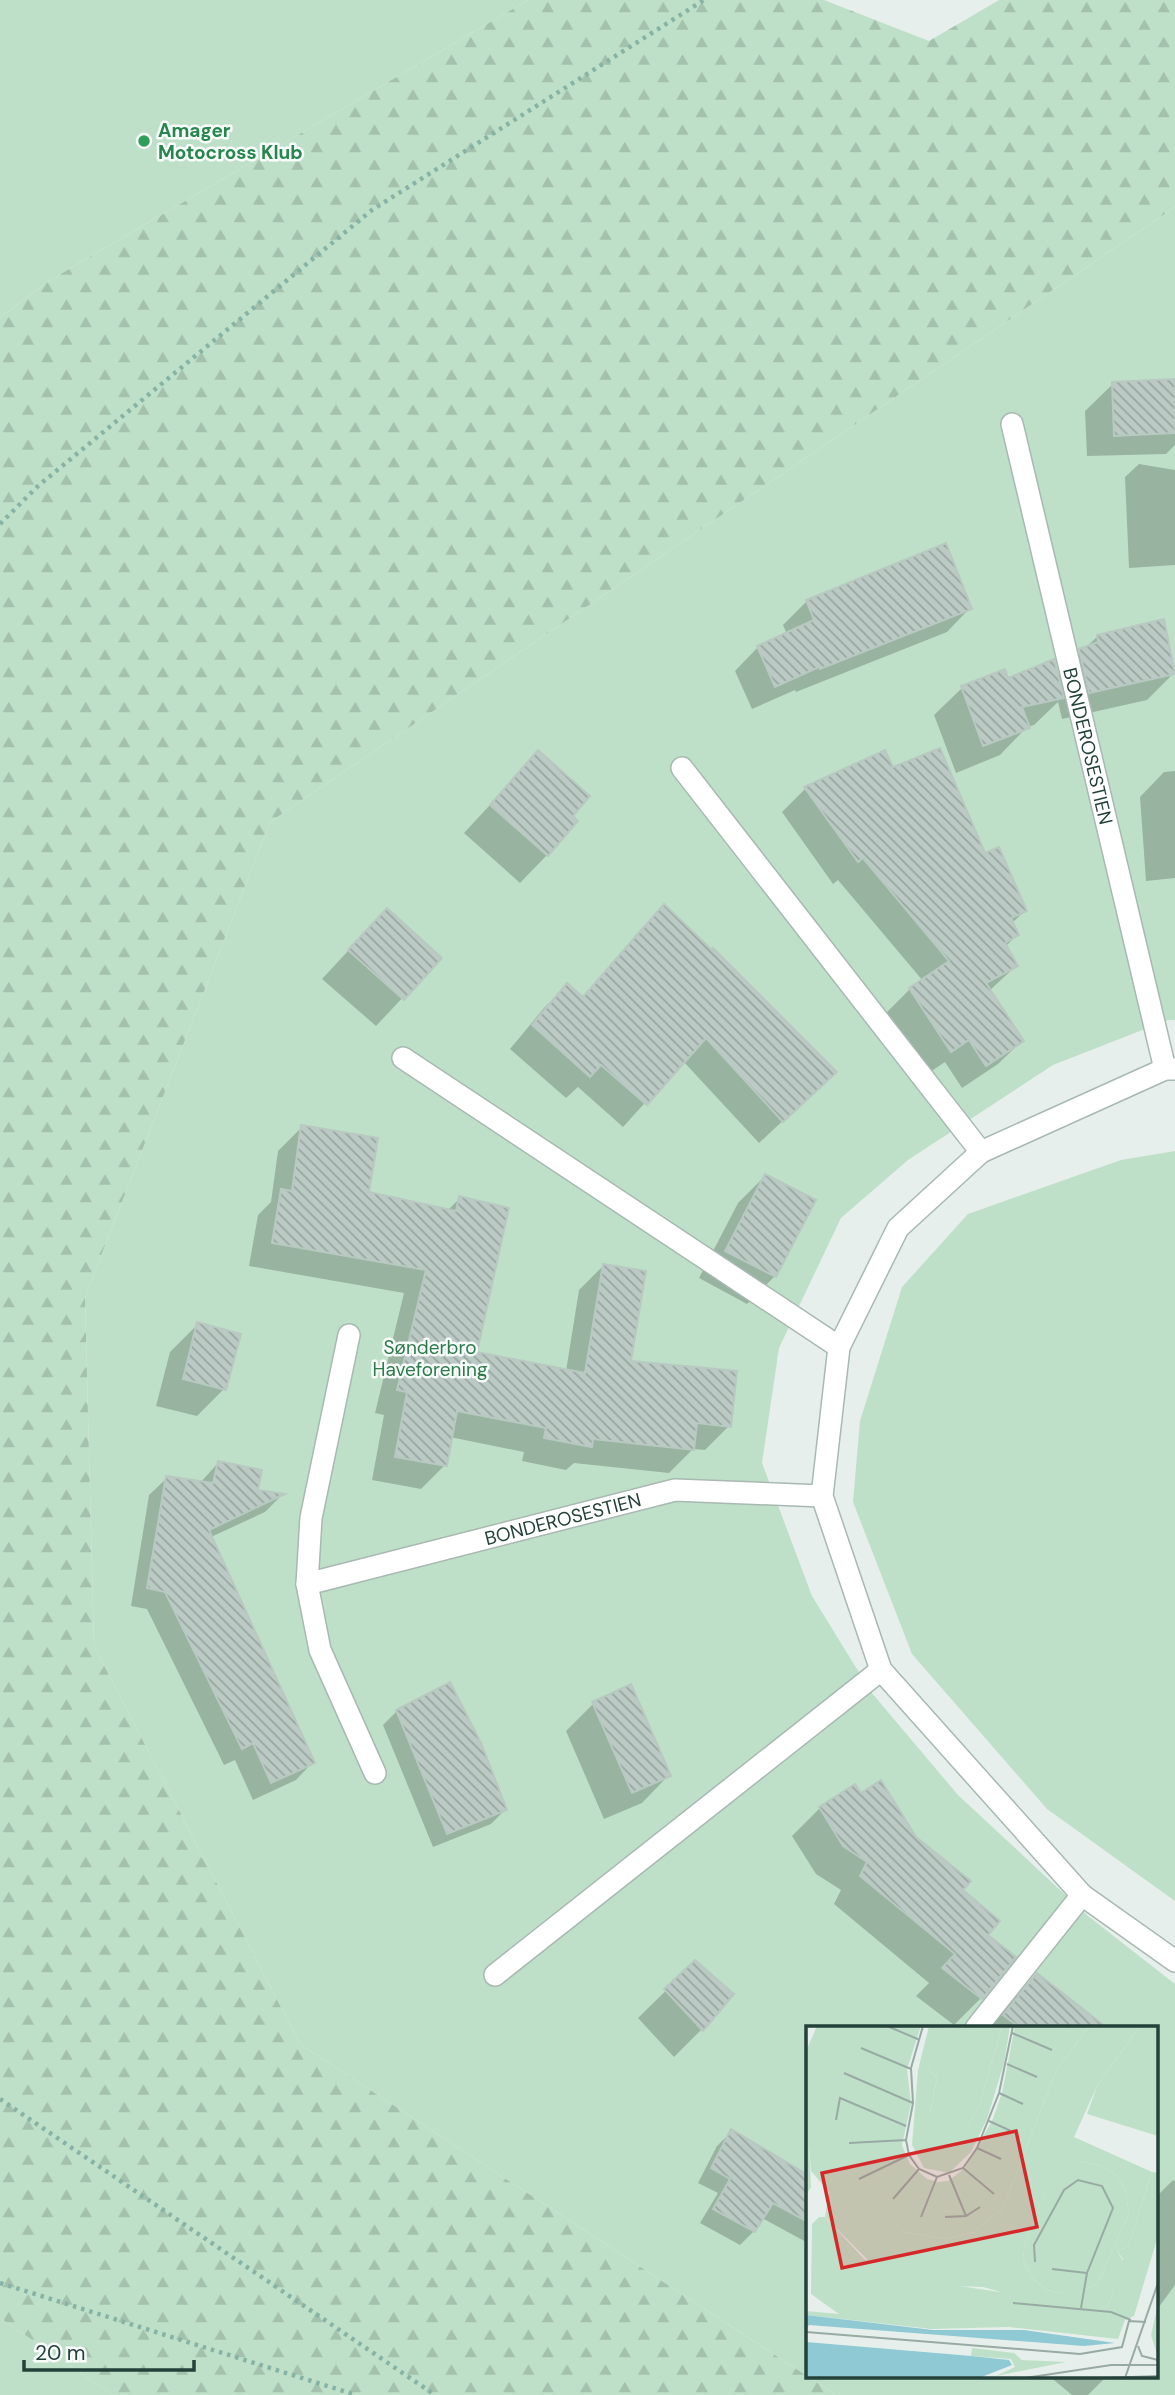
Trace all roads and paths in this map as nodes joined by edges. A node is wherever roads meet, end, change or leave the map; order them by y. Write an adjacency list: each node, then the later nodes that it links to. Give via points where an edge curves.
1 (704, 0): 3 (path, via 372,210 38,486)
2 (1012, 424): 6 (lane, BONDEROSESTIEN)
3 (0, 524)
4 (682, 768): 7 (lane)
5 (404, 1058): 9 (lane)
6 (1170, 1069): 7 (lane, BONDEROSESTIEN)
7 (981, 1152): 9 (lane, BONDEROSESTIEN, via 898,1228)
8 (349, 1335): 11 (lane, via 312,1518)
9 (839, 1347): 10 (lane, BONDEROSESTIEN)
10 (822, 1496): 11 (lane, BONDEROSESTIEN, via 675,1490); 12 (lane, BONDEROSESTIEN)
11 (307, 1584): 13 (lane, via 320,1650)
12 (881, 1670): 14 (lane, BONDEROSESTIEN); 16 (lane)
13 (375, 1773)
14 (1082, 1895): 15 (lane, BONDEROSESTIEN); 17 (lane)
15 (1175, 1961)
16 (495, 1975)
17 (978, 2026)
18 (0, 2099): 21 (path)
19 (0, 2283): 20 (path)
20 (356, 2395)
21 (435, 2395)

